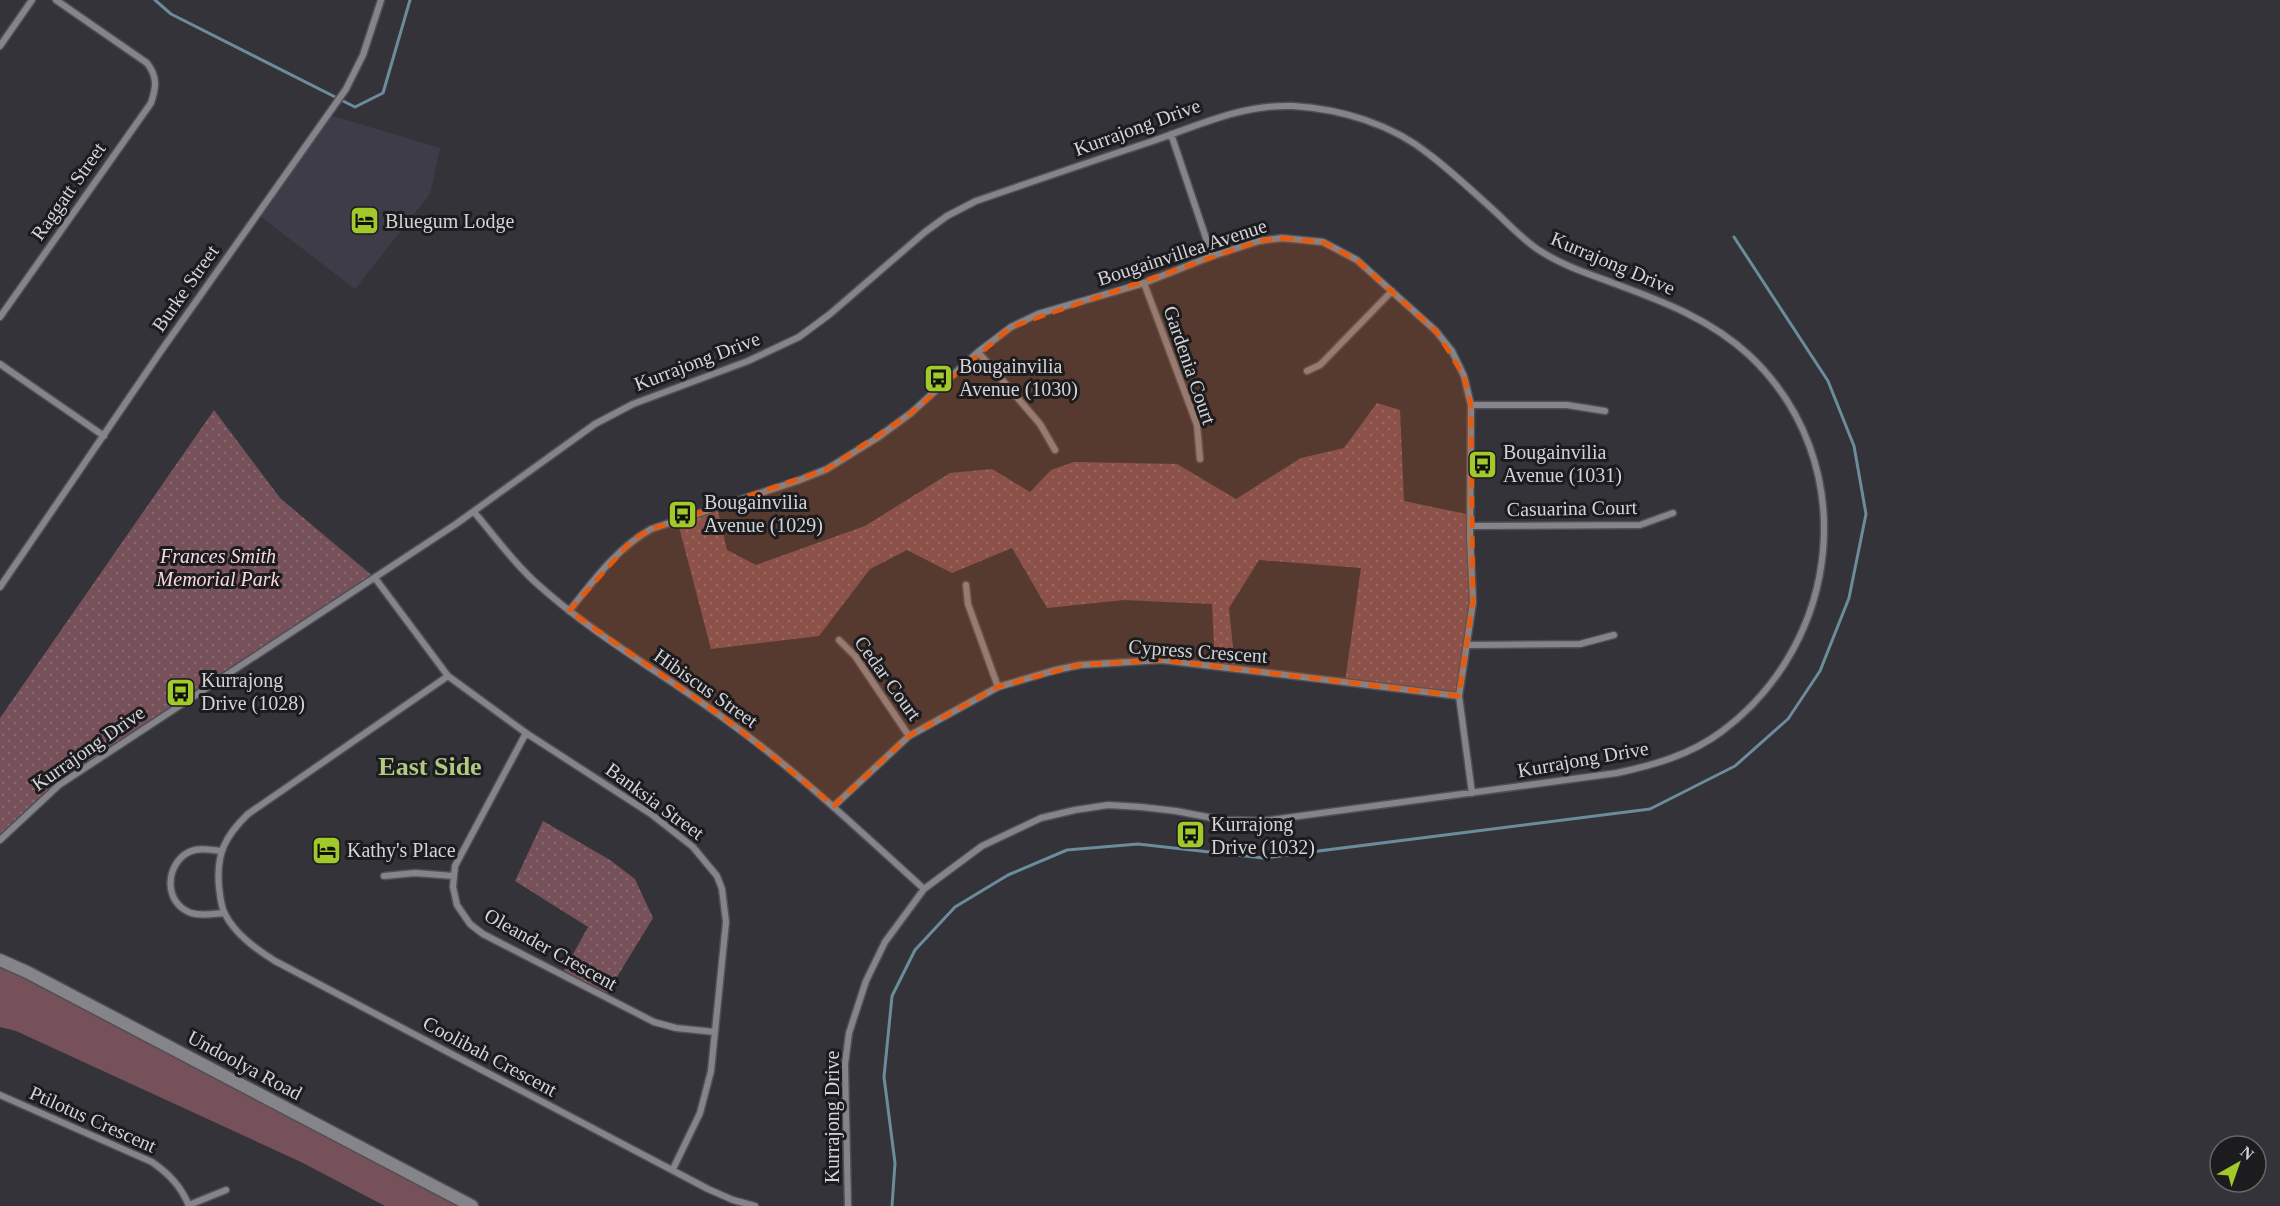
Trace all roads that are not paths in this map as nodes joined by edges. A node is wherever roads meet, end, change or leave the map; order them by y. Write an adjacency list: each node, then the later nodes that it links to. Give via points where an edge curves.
1 (33, 0): 4 (street)
2 (56, 0): 9 (street, Raggatt Street, via 147,63 156,81 151,103)
3 (381, 0): 15 (street, Burke Street, via 363,54 330,115 250,223)
4 (0, 46)
5 (1171, 134): 6 (street); 18 (street, Kurrajong Drive, via 976,201 947,216 799,337 748,362 629,406 595,424); 33 (street, Kurrajong Drive, via 1215,117 1289,106 1316,108 1375,124 1428,153 1539,251 1688,313 1723,333 1770,379 1803,432 1823,494 1824,555 1804,628 1764,693 1720,732 1679,756 1650,766)
6 (1212, 256): 7 (street, Bougainvillea Avenue); 8 (street, Bougainvillea Avenue, via 1282,237 1323,242 1357,260)
7 (1144, 283): 10 (street, Bougainvillea Avenue, via 1038,314 1011,327); 17 (street, Gardenia Court, via 1197,424)
8 (1392, 291): 12 (street, via 1320,365); 13 (street, Bougainvillea Avenue, via 1452,351 1464,376)
9 (0, 317)
10 (978, 352): 16 (street, via 1040,424); 24 (street, Bougainvillea Avenue, via 911,413 827,469 651,528 633,539)
11 (0, 364): 15 (street)
12 (1307, 371)
13 (1471, 405): 14 (street, via 1567,405); 20 (street, Bougainvillea Avenue)
14 (1605, 411)
15 (104, 436): 23 (street, Burke Street)
16 (1055, 450)
17 (1200, 459)
18 (474, 512): 21 (street, Kurrajong Drive); 24 (street, Hibiscus Street, via 531,579)
19 (1673, 513): 20 (street, Casuarina Court, via 1640,525)
20 (1471, 526): 27 (street, Bougainvillea Avenue, via 1473,602)
21 (375, 578): 28 (street, Banksia Street); 35 (street, Kurrajong Drive, via 58,785)
22 (966, 585): 29 (street, via 968,604)
23 (0, 587)
24 (569, 611): 34 (street, Hibiscus Street, via 727,720)
25 (1614, 635): 27 (street, via 1580,644)
26 (839, 640): 32 (street, Cedar Court, via 855,656)
27 (1468, 645): 30 (street, Bougainvillea Avenue)
28 (448, 676): 31 (street, Banksia Street); 36 (street, via 248,814 230,833)
29 (998, 687): 30 (street, Cypress Crescent, via 1080,665 1162,660); 32 (street, Cypress Crescent)
30 (1459, 696): 33 (street, Bougainvillea Avenue)
31 (526, 733): 38 (street, Oleander Crescent, via 463,850); 42 (street, Banksia Street, via 651,814 693,847 717,876 726,922)
32 (909, 736): 34 (street, Cypress Crescent)
33 (1472, 793): 39 (street, Kurrajong Drive, via 1263,821 1223,820 1108,805 1075,810 1041,818 982,846)
34 (834, 806): 39 (street, Hibiscus Street)
35 (0, 840)
36 (221, 851): 40 (street, via 218,873); 40 (street, via 190,851 180,858 170,876 173,898 189,912)
37 (384, 876): 38 (street)
38 (454, 876): 42 (street, Oleander Crescent, via 457,905 470,924 483,934 654,1022)
39 (924, 889): 49 (street, Kurrajong Drive, via 885,942 866,981 849,1033 845,1064)
40 (224, 913): 44 (street, Coolibah Crescent, via 245,939 275,961)
41 (0, 960): 47 (main road, Undoolya Road)
42 (715, 1032): 44 (street, Banksia Street, via 711,1071 700,1113)
43 (0, 1095): 46 (street, Ptilotus Crescent, via 152,1162 168,1173)
44 (673, 1169): 48 (street, Coolibah Crescent, via 716,1192)
45 (226, 1190): 46 (street)
46 (189, 1205)
47 (472, 1206)
48 (755, 1206)
49 (848, 1206)

